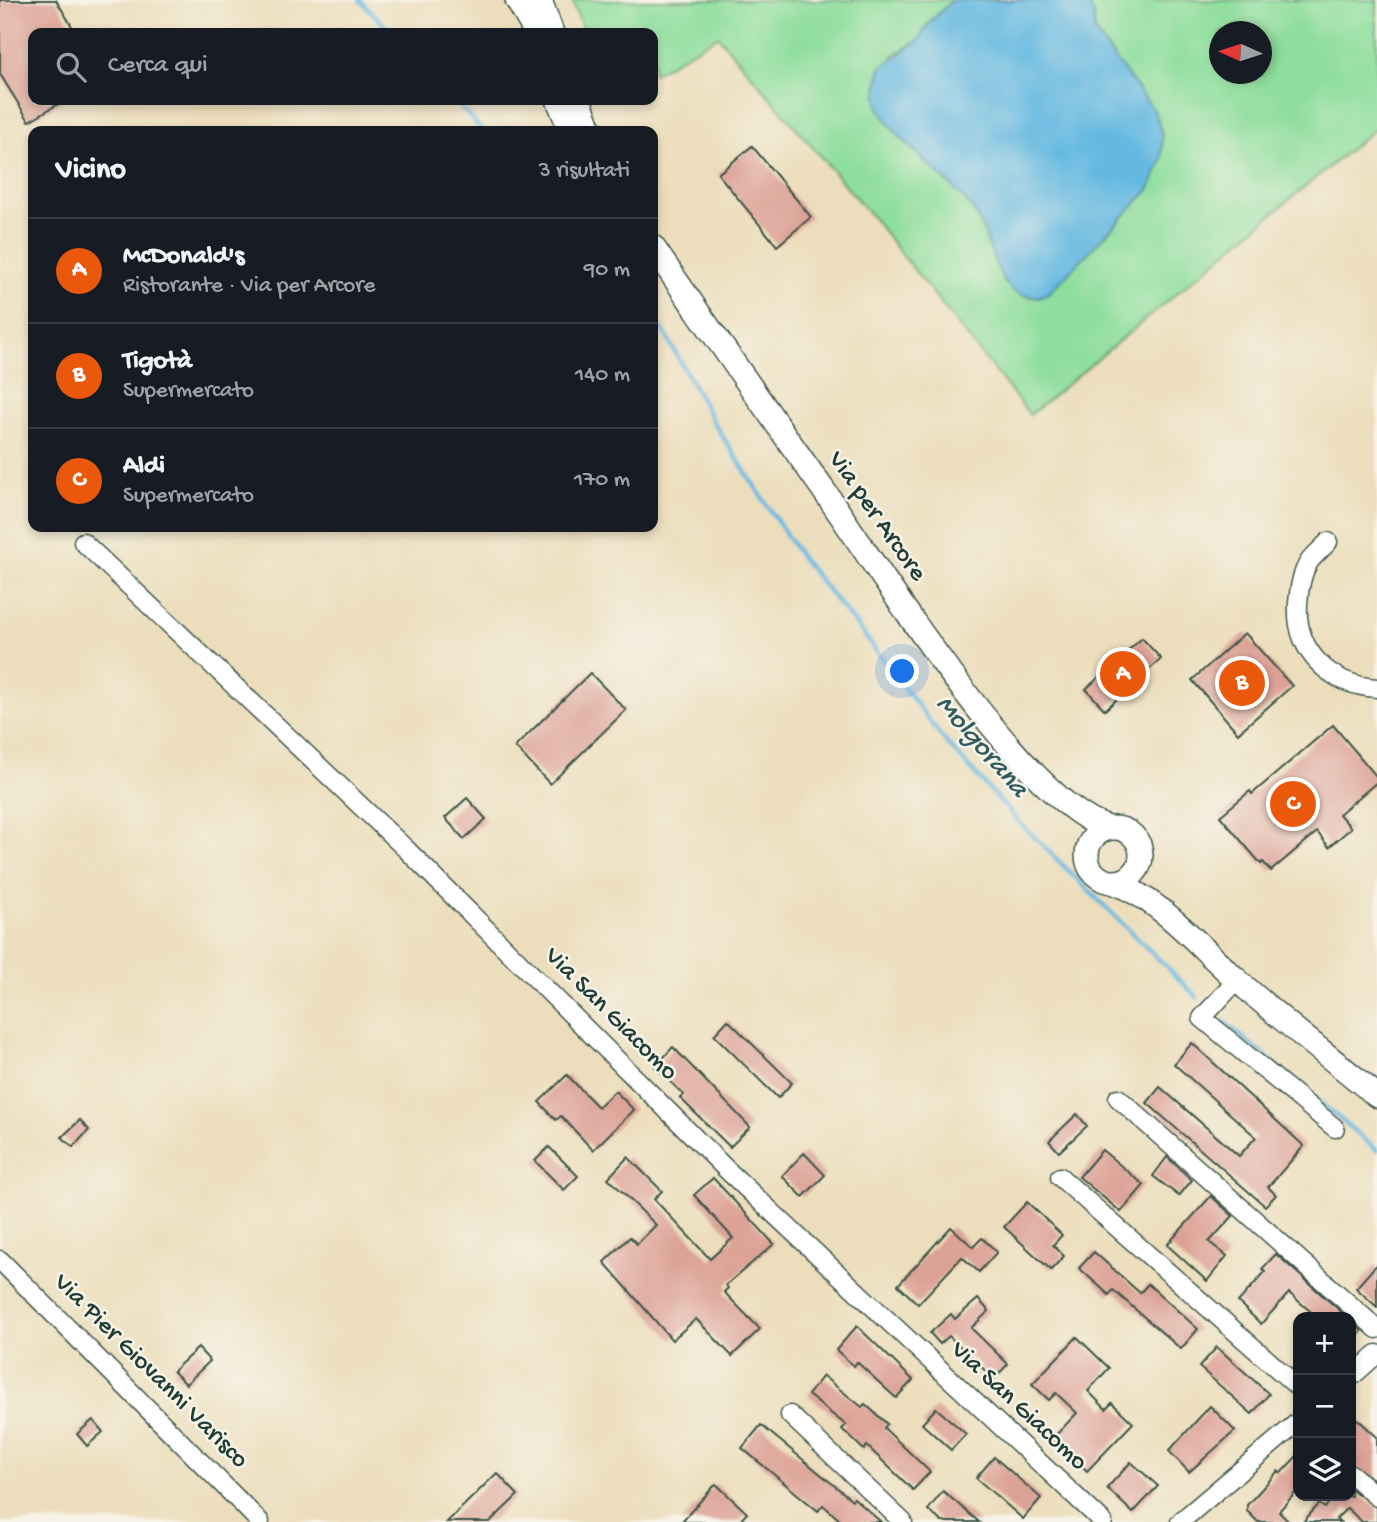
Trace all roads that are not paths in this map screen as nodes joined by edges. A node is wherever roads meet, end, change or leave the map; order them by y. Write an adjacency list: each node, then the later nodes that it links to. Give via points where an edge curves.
1 (517, 0): 4 (main road)
2 (540, 0): 5 (main road)
3 (551, 0): 6 (main road)
4 (533, 28)
5 (550, 28)
6 (557, 28)
7 (560, 105): 9 (main road)
8 (581, 105): 10 (main road)
9 (569, 126)
10 (589, 126)
11 (658, 254): 15 (main road, Via per Arcore, via 978,710)
12 (83, 542): 38 (street, Via San Giacomo, via 407,850 727,1170)
13 (1328, 542): 14 (street, via 1308,563 1299,586 1297,622 1304,646 1323,668 1342,679)
14 (1377, 688)
15 (1067, 806): 16 (main road, Via per Arcore); 17 (main road, Via per Arcore)
16 (1109, 828): 17 (main road, via 1095,835); 18 (main road, via 1133,835)
17 (1087, 848): 19 (main road, via 1090,869 1100,879)
18 (1141, 859): 19 (main road, via 1134,874); 20 (main road, via 1144,872)
19 (1114, 883): 20 (main road, via 1131,888)
20 (1177, 925): 21 (main road)
21 (1237, 981): 22 (main road); 24 (street, via 1202,1018)
22 (1377, 1096)
23 (1118, 1098): 27 (street)
24 (1335, 1128)
25 (1060, 1177): 30 (street)
26 (0, 1260): 36 (street, Via Pier Giovanni Varisco)
27 (1377, 1329)
28 (1377, 1354): 29 (street)
29 (1353, 1375)
30 (1293, 1383)
31 (790, 1415): 37 (street)
32 (1293, 1428): 35 (street)
33 (1356, 1478): 34 (street)
34 (1377, 1497)
35 (1192, 1519)
36 (260, 1522)
37 (903, 1522)
38 (1103, 1522)

